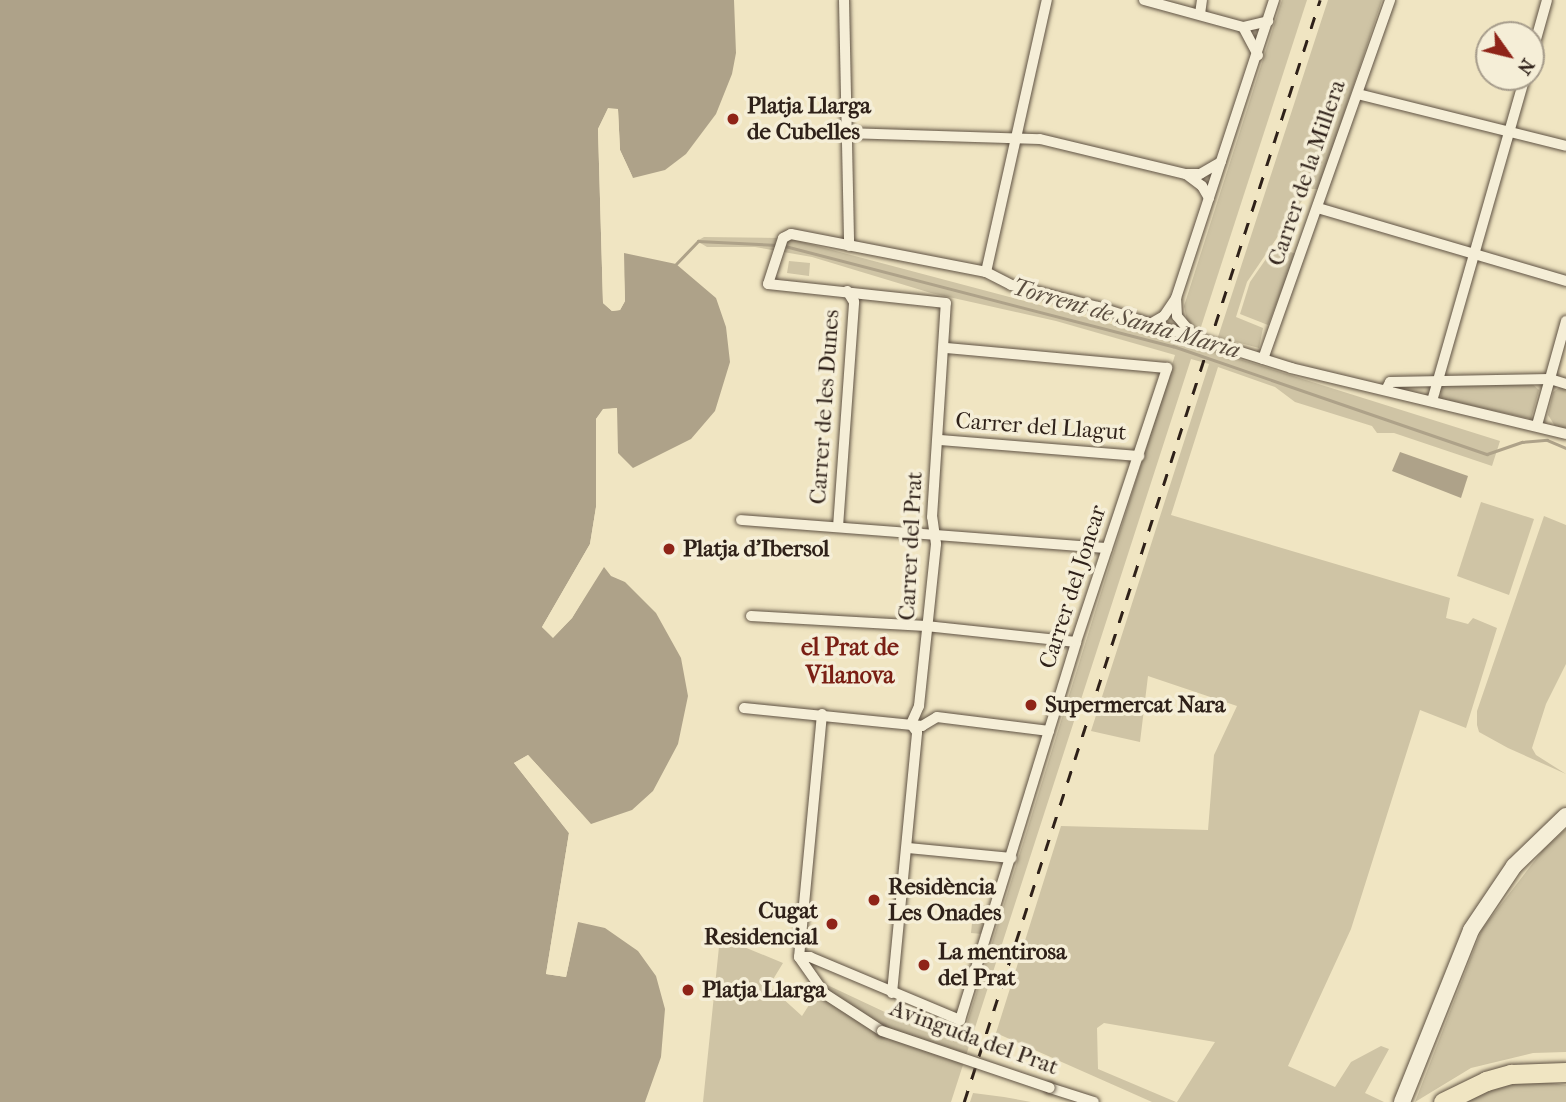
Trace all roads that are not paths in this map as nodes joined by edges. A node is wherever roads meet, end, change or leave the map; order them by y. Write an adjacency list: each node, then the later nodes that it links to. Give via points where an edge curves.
1 (844, 0): 15 (street)
2 (1047, 0): 17 (street)
3 (1144, 0): 8 (street)
4 (1202, 0): 8 (street)
5 (1274, 0): 9 (street)
6 (1390, 0): 14 (street, Carrer de la Millera)
7 (1547, 0): 10 (street)
8 (1200, 15): 11 (street)
9 (1268, 21): 11 (street); 12 (street)
10 (1541, 21)
11 (1243, 27): 12 (street)
12 (1258, 55): 19 (street)
13 (1521, 91): 16 (street)
14 (1358, 94): 16 (street); 22 (street, Carrer de la Millera)
15 (845, 133): 17 (street); 23 (street)
16 (1508, 134): 18 (street); 24 (street)
17 (1014, 140): 20 (street, via 1070,144); 25 (street)
18 (1566, 146)
19 (1221, 162): 20 (street, via 1200,174); 21 (street)
20 (1186, 174): 21 (street)
21 (1209, 198): 29 (street)
22 (1318, 208): 24 (street); 35 (street, Carrer de la Millera)
23 (849, 246): 25 (street); 27 (street, via 791,233 782,242 768,284)
24 (1474, 254): 26 (street); 37 (street)
25 (986, 272): 32 (street, via 1011,285)
26 (1566, 281)
27 (847, 291): 28 (street); 30 (street, Carrer de les Dunes)
28 (865, 294): 30 (street); 34 (street, Carrer del Prat, via 946,303)
29 (1176, 298): 32 (street, via 1164,316); 33 (street, via 1177,316)
30 (854, 302): 46 (street, Carrer de les Dunes)
31 (1566, 321): 36 (street)
32 (1150, 324): 33 (street)
33 (1197, 338): 35 (street)
34 (946, 348): 43 (street, Carrer del Prat); 44 (street, Carrer del Joncar, via 1167,369)
35 (1263, 359): 39 (street)
36 (1550, 379): 37 (street); 38 (street); 41 (street)
37 (1437, 382): 39 (street, via 1390,382); 40 (street)
38 (1566, 384)
39 (1386, 390): 40 (street)
40 (1432, 401): 41 (street)
41 (1537, 425): 42 (street)
42 (1566, 434)
43 (939, 440): 44 (street, Carrer del Llagut); 47 (street, Carrer del Prat, via 932,517)
44 (1139, 456): 48 (street, Carrer del Joncar)
45 (741, 520): 46 (street)
46 (838, 527): 47 (street)
47 (936, 536): 48 (street); 50 (street, Carrer del Prat)
48 (1107, 548): 51 (street, Carrer del Joncar)
49 (751, 616): 50 (street)
50 (927, 626): 51 (street); 54 (street, Carrer del Prat, via 919,706)
51 (1076, 642): 55 (street, Carrer del Joncar)
52 (744, 708): 53 (street)
53 (822, 714): 54 (street); 59 (street)
54 (911, 724): 55 (street, via 922,726 937,718); 57 (street, Carrer del Prat, via 917,732)
55 (1049, 731): 58 (street, Carrer del Joncar)
56 (1566, 816): 65 (main road, via 1514,866 1471,930)
57 (908, 848): 58 (street); 62 (street, Carrer del Prat)
58 (1013, 859): 62 (street, Carrer del Joncar, via 960,1020)
59 (799, 957): 60 (street); 61 (street, Avinguda del Prat)
60 (826, 964): 61 (street, via 815,969); 62 (street)
61 (812, 979): 64 (street, Avinguda del Prat, bridge, via 825,994 882,1031)
62 (892, 993)
63 (1566, 1072): 66 (highway, via 1511,1074)
64 (1094, 1102)
65 (1402, 1102)
66 (1443, 1102)

